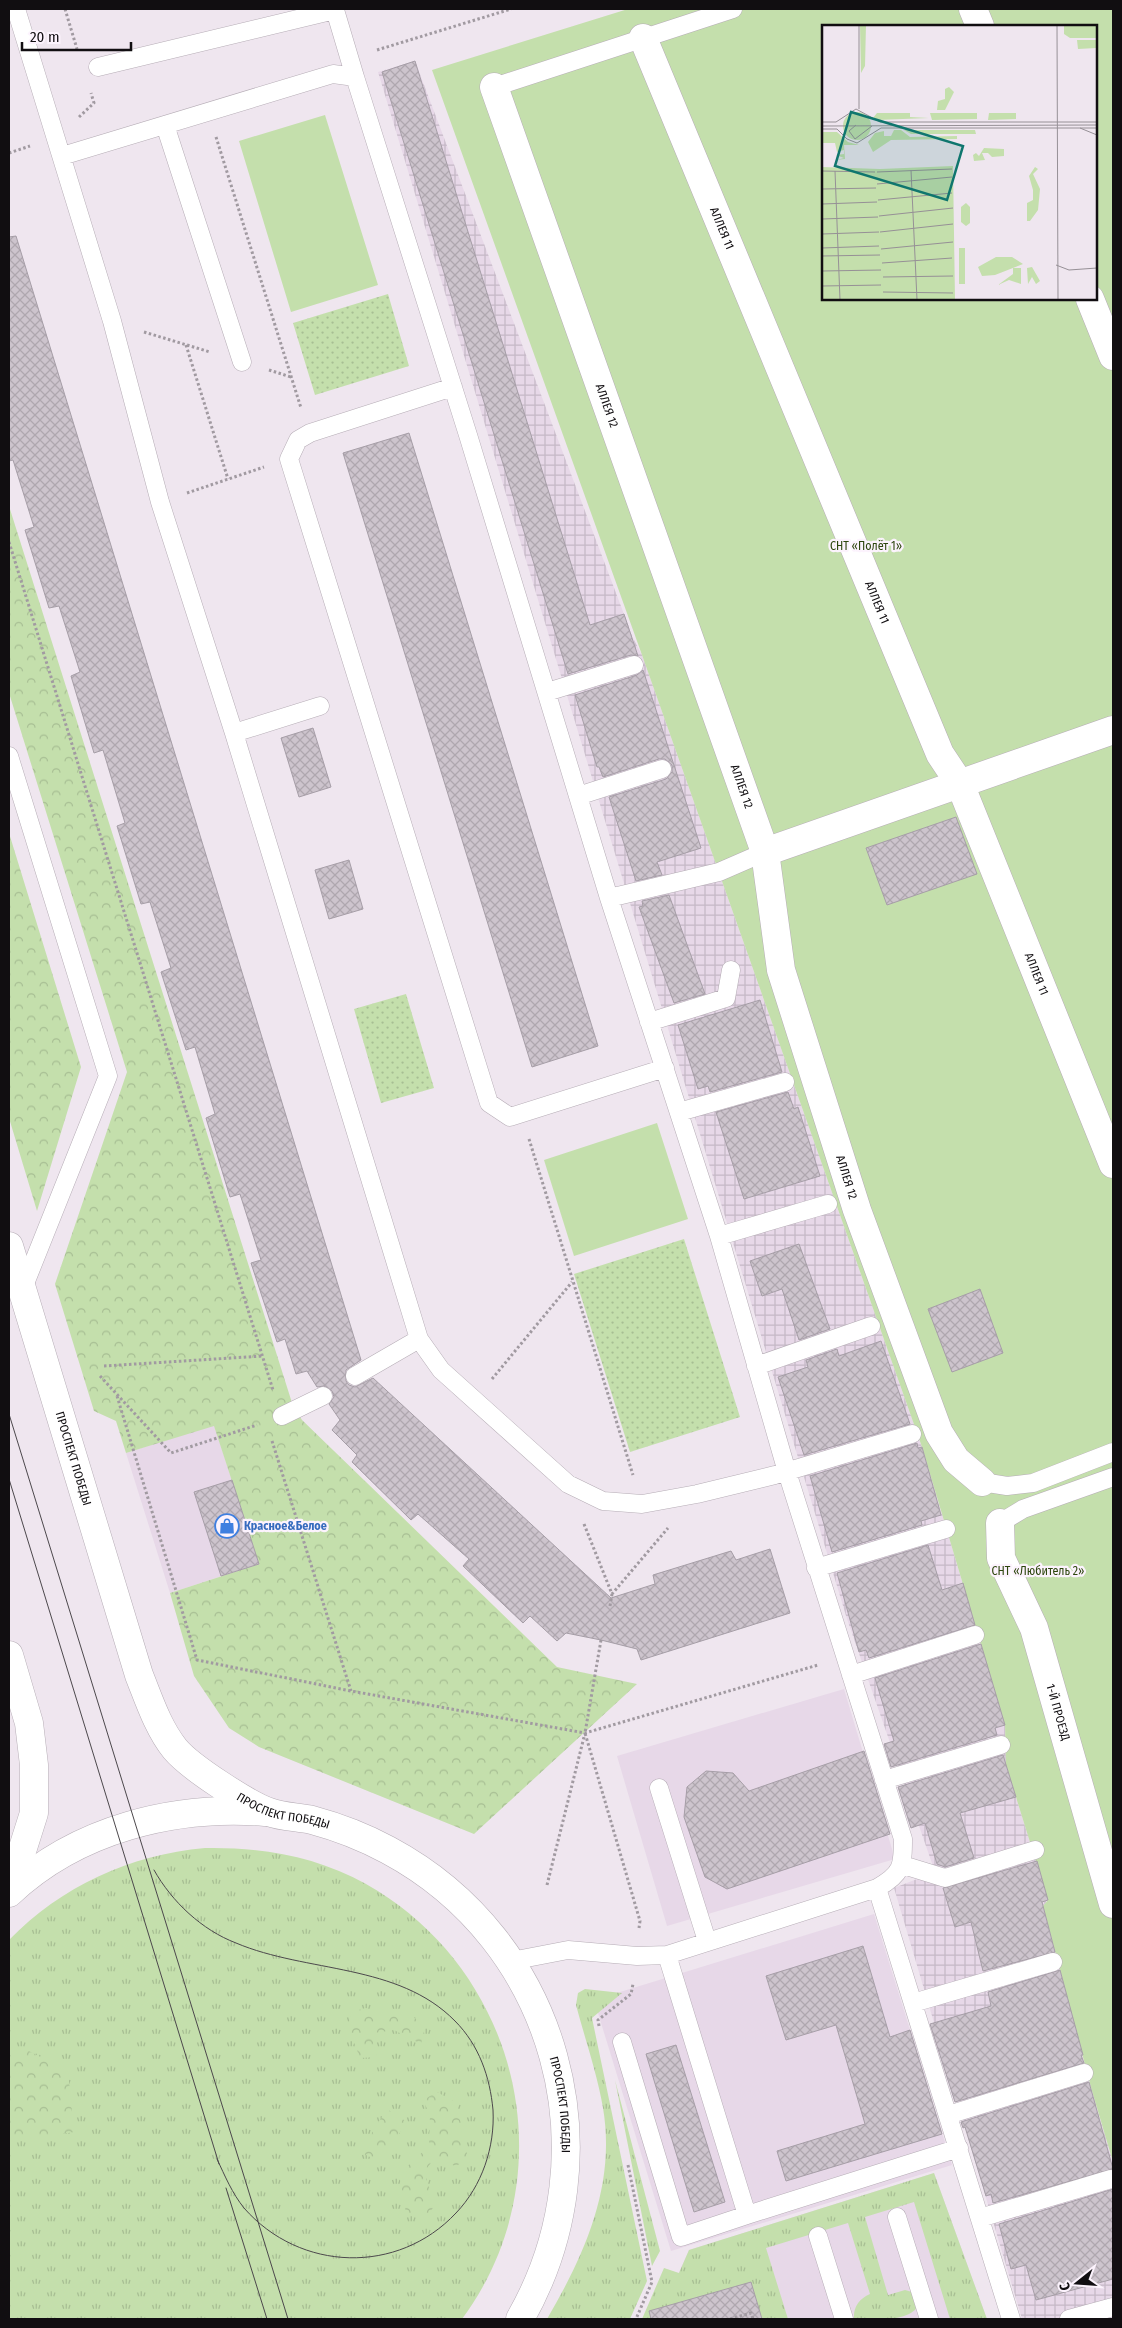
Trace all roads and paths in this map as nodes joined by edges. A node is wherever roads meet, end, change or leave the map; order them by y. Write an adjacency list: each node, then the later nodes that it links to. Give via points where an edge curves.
1 (16, 9): 12 (lane)
2 (511, 9): 7 (path)
3 (733, 9): 6 (lane)
4 (973, 9): 5 (street)
5 (980, 25)
6 (643, 38): 10 (lane); 31 (street, АЛЛЕЯ 11, via 940,754)
7 (350, 59): 8 (lane, via 336,10); 9 (lane)
8 (98, 67)
9 (355, 77): 11 (lane, via 333,74); 19 (lane)
10 (494, 87): 33 (street, АЛЛЕЯ 12)
11 (165, 125): 12 (lane); 17 (lane)
12 (62, 156): 14 (lane)
13 (1090, 300): 16 (street)
14 (112, 321): 15 (path); 22 (lane)
15 (186, 344): 17 (path); 21 (path)
16 (1113, 356)
17 (242, 362): 18 (path)
18 (292, 377)
19 (453, 387): 20 (lane, via 310,433 298,440); 25 (lane)
20 (289, 459): 21 (path); 37 (lane, via 489,1103 510,1117)
21 (228, 479): 22 (path)
22 (160, 502): 28 (lane)
23 (9, 542): 48 (path)
24 (634, 665): 25 (lane)
25 (547, 692): 32 (lane)
26 (320, 706): 28 (lane)
27 (1113, 730): 31 (street)
28 (234, 733): 47 (lane)
29 (9, 756): 45 (lane, via 108,1076)
30 (662, 769): 32 (lane)
31 (960, 784): 33 (street); 40 (street, АЛЛЕЯ 11)
32 (578, 796): 34 (lane)
33 (765, 852): 34 (lane, via 719,872); 61 (street, АЛЛЕЯ 12, via 781,970 857,1210 939,1433 956,1460)
34 (610, 898): 36 (lane)
35 (731, 970): 36 (lane, via 726,998)
36 (649, 1022): 37 (lane)
37 (665, 1068): 39 (lane)
38 (785, 1082): 39 (lane)
39 (680, 1112): 42 (lane)
40 (1113, 1164)
41 (828, 1204): 42 (lane)
42 (719, 1236): 50 (lane)
43 (9, 1246): 45 (street, ПРОСПЕКТ ПОБЕДЫ)
44 (573, 1281): 55 (path)
45 (22, 1291): 78 (street, ПРОСПЕКТ ПОБЕДЫ, via 139,1675 154,1714 175,1749 214,1780)
46 (871, 1326): 50 (lane)
47 (419, 1339): 52 (lane); 55 (lane, via 441,1370)
48 (263, 1356): 49 (path); 56 (path)
49 (104, 1366)
50 (756, 1366): 59 (lane)
51 (100, 1376): 53 (path)
52 (355, 1376)
53 (116, 1393): 56 (path, via 171,1453); 73 (path, via 197,1660)
54 (323, 1396): 56 (lane)
55 (474, 1400): 62 (lane)
56 (274, 1419): 73 (path)
57 (912, 1434): 59 (lane)
58 (1113, 1452): 61 (lane, via 1033,1483 1007,1486)
59 (787, 1472): 63 (lane); 66 (lane)
60 (1113, 1477): 64 (lane, via 1023,1509)
61 (982, 1482)
62 (568, 1484): 63 (lane, via 603,1501 642,1504); 67 (path)
63 (697, 1494): 67 (path)
64 (1000, 1524): 85 (street, 1-Й ПРОЕЗД, via 1001,1558 1034,1628)
65 (946, 1529): 66 (lane)
66 (816, 1568): 71 (lane)
67 (612, 1594): 68 (path)
68 (610, 1606)
69 (975, 1635): 72 (lane)
70 (9, 1655): 81 (street, via 29,1723 34,1765 34,1813 16,1870)
71 (845, 1657): 72 (lane); 74 (path)
72 (851, 1675): 76 (lane)
73 (351, 1691): 74 (path)
74 (585, 1732): 82 (path)
75 (1001, 1745): 76 (lane)
76 (884, 1780): 80 (lane, via 903,1839)
77 (659, 1788): 86 (lane)
78 (269, 1812): 84 (street, via 184,1813 116,1829 50,1862); 88 (street, ПРОСПЕКТ ПОБЕДЫ, via 350,1832 424,1872 486,1928)
79 (1035, 1850): 80 (lane, via 945,1878)
80 (902, 1865): 83 (lane, via 892,1880)
81 (9, 1880)
82 (546, 1885)
83 (877, 1888): 86 (lane); 90 (lane)
84 (9, 1893)
85 (1113, 1904)
86 (707, 1942): 87 (lane)
87 (667, 1955): 88 (lane, via 637,1956 568,1950); 96 (lane)
88 (511, 1961): 101 (street, ПРОСПЕКТ ПОБЕДЫ, via 532,1997 549,2038 560,2080 566,2125 566,2169 561,2212 550,2255 534,2296)
89 (1053, 1962): 90 (lane)
90 (913, 2003): 93 (lane)
91 (622, 2042): 96 (lane, via 681,2236)
92 (1084, 2073): 93 (lane)
93 (948, 2115): 94 (lane)
94 (959, 2148): 96 (lane); 98 (lane)
95 (1110, 2179): 98 (lane)
96 (747, 2215)
97 (898, 2217): 105 (lane)
98 (980, 2218): 106 (lane)
99 (818, 2236): 104 (lane)
100 (1113, 2307): 107 (lane)
101 (520, 2319)
102 (730, 2319): 103 (path, via 751,2313)
103 (753, 2319)
104 (844, 2319)
105 (929, 2319)
106 (1010, 2319)
107 (1071, 2319)

